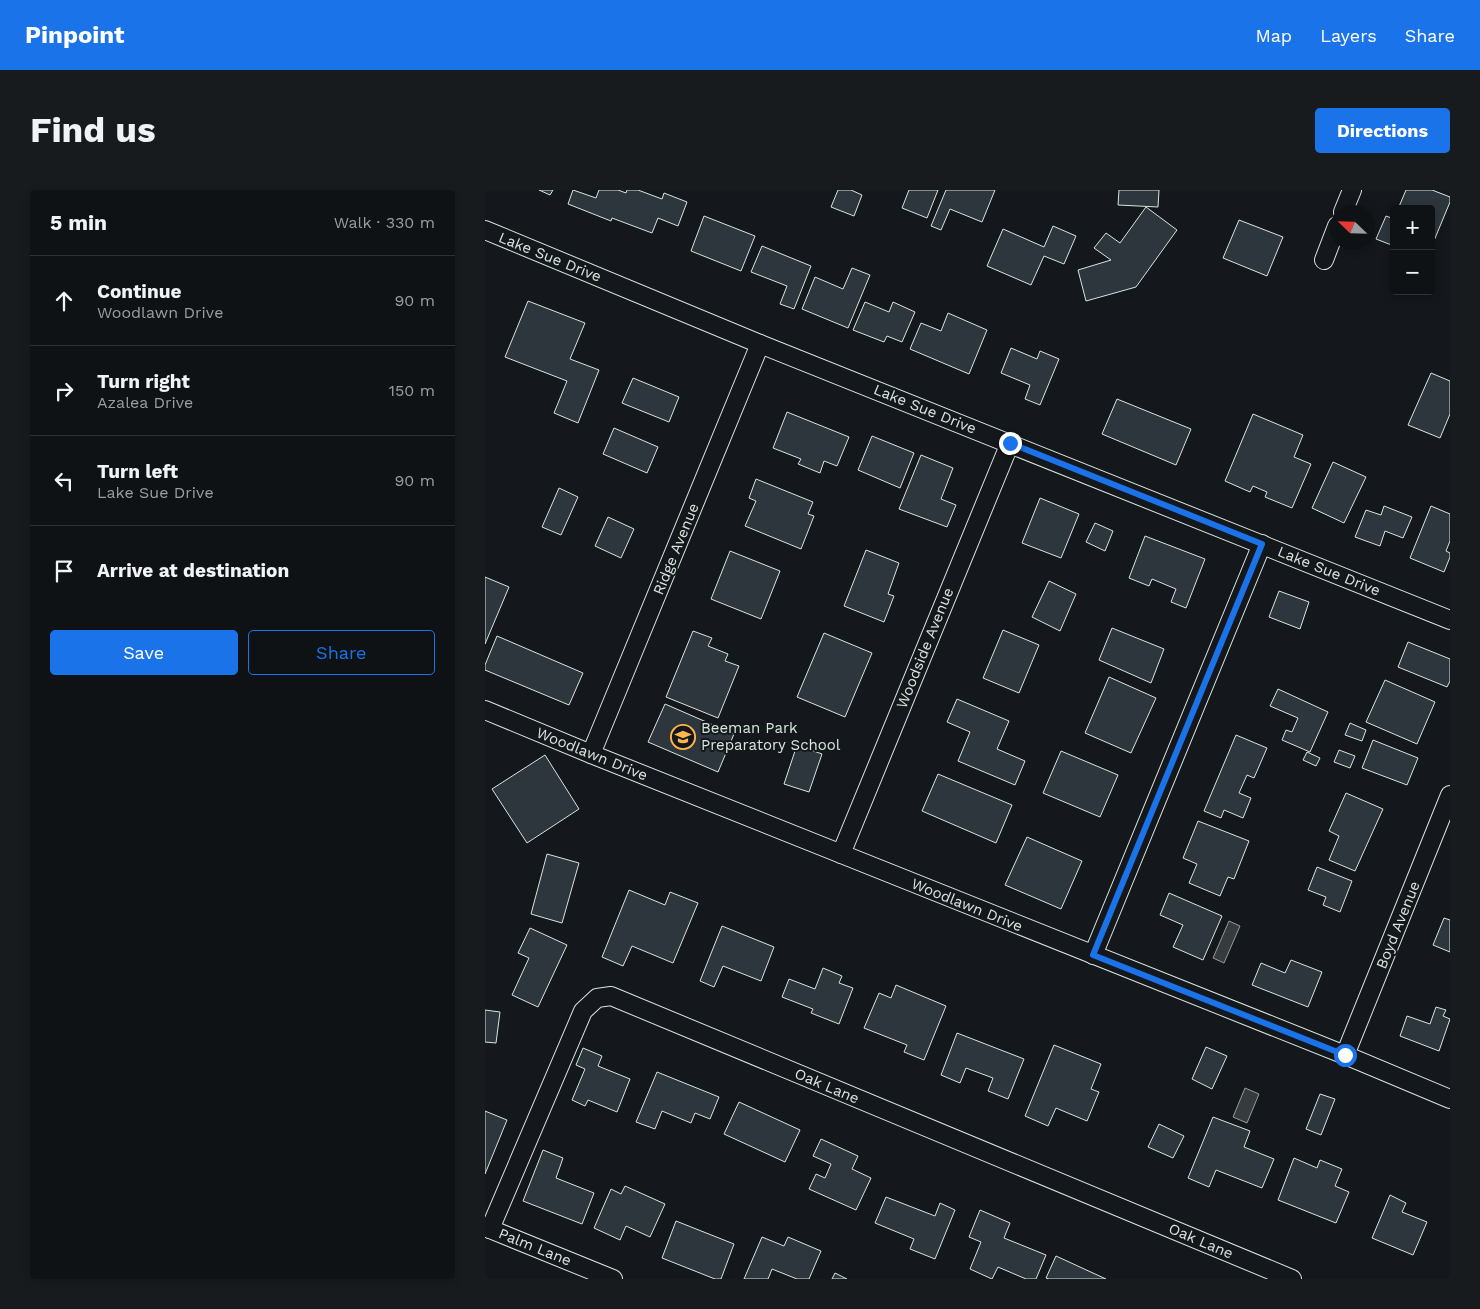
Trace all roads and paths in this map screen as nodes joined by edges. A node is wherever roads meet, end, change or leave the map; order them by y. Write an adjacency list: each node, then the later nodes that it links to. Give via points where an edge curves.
1 (1352, 190): 2 (street)
2 (1346, 205)
3 (485, 230): 6 (street, Lake Sue Drive)
4 (1330, 244): 5 (street)
5 (1324, 260)
6 (760, 344): 7 (street, Lake Sue Drive); 11 (street, Ridge Avenue)
7 (1010, 443): 8 (street, Lake Sue Drive); 13 (street, Woodside Avenue)
8 (1262, 544): 9 (street, Lake Sue Drive); 14 (street)
9 (1450, 620)
10 (485, 710): 11 (street, Woodlawn Drive)
11 (591, 754): 13 (street, Woodlawn Drive)
12 (1450, 795): 15 (street, Boyd Avenue)
13 (841, 854): 14 (street, Woodlawn Drive)
14 (1093, 955): 15 (street, Woodlawn Drive)
15 (1345, 1055): 16 (street, Woodlawn Drive)
16 (1450, 1099)
17 (488, 1228): 18 (street, Palm Lane); 19 (street, Oak Lane, via 583,1011 597,998 611,996)
18 (613, 1279)
19 (1292, 1279)

